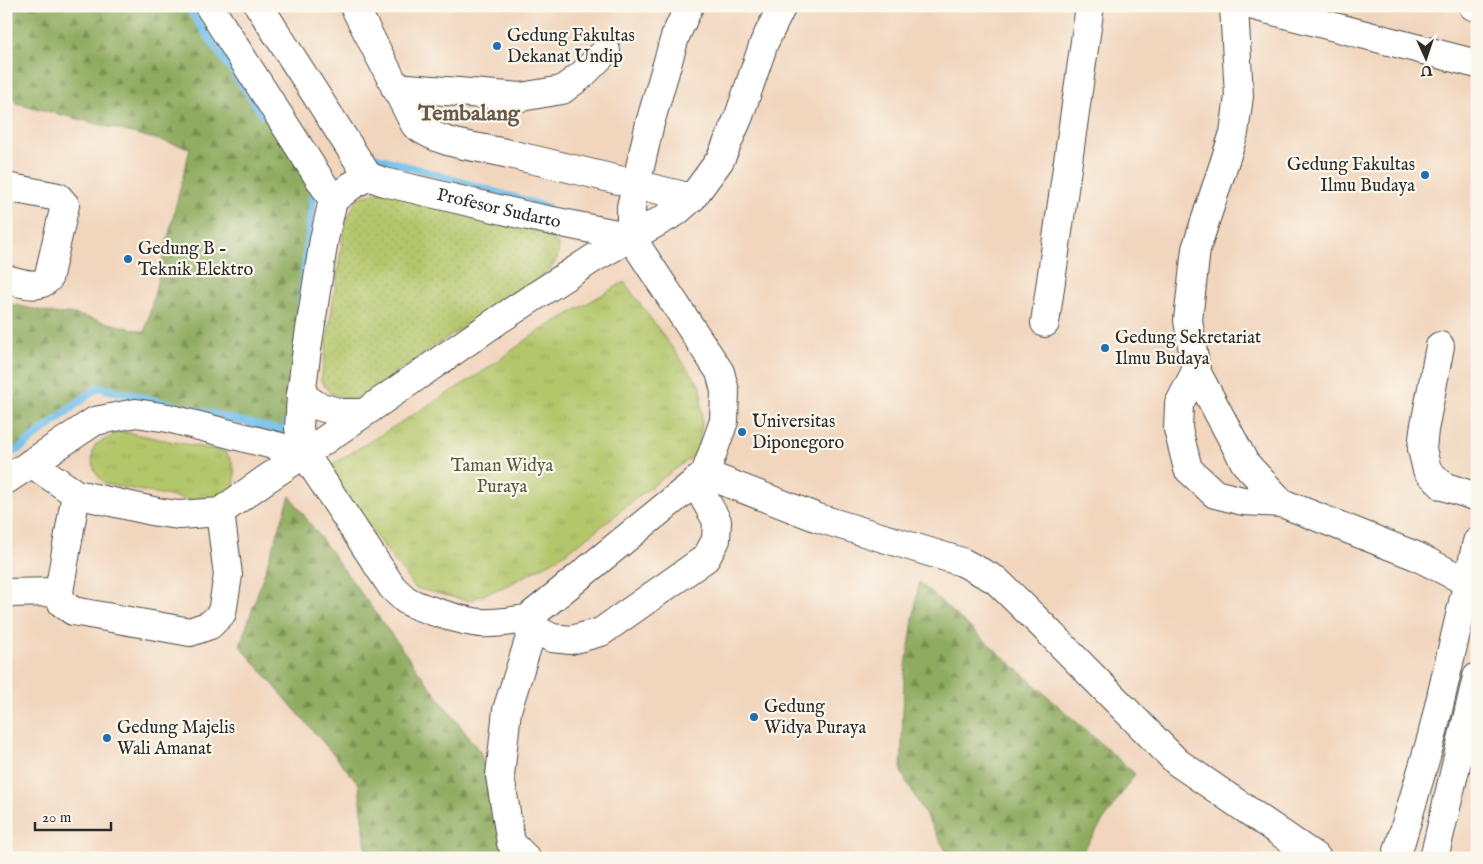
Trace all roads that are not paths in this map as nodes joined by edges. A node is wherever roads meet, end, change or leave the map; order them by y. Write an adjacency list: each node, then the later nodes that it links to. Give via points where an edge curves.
1 (209, 6): 9 (lane)
2 (354, 6): 12 (lane)
3 (689, 6): 14 (lane, via 672,47)
4 (782, 6): 16 (lane, via 764,43 720,160)
5 (1090, 6): 20 (lane)
6 (1234, 6): 22 (lane, via 1239,96 1234,132 1196,249 1188,320)
7 (1254, 6): 11 (lane)
8 (264, 15): 9 (lane); 13 (lane)
9 (235, 45): 17 (lane)
10 (606, 51): 12 (lane, via 562,90 521,97)
11 (1477, 64)
12 (396, 87): 14 (lane, via 415,125 429,135)
13 (368, 176): 17 (lane); 18 (lane, Profesor Sudarto, via 528,216)
14 (635, 184): 16 (lane); 18 (lane)
15 (6, 187): 19 (lane, via 58,197 65,205 48,279 36,285)
16 (692, 198): 18 (lane, via 676,212)
17 (333, 200): 23 (lane, via 316,285)
18 (631, 237): 24 (lane, via 551,285); 27 (lane, via 720,372 725,391 724,421)
19 (6, 279)
20 (1045, 322)
21 (1440, 346): 30 (lane, via 1422,449 1427,470 1443,486)
22 (1196, 371): 31 (lane, via 1246,463); 31 (lane, via 1179,404 1178,429 1188,469 1215,494 1243,501)
23 (300, 395): 24 (lane, via 318,406 341,413); 25 (lane, via 299,428)
24 (362, 413): 25 (lane)
25 (304, 453): 26 (lane, via 168,418 136,413 95,420); 32 (lane); 37 (lane, via 392,587 407,600 479,623)
26 (31, 463): 28 (lane); 29 (lane)
27 (700, 478): 37 (lane); 37 (lane, via 717,521 716,540 706,558 601,632 571,640 552,638); 40 (lane, via 962,562 996,580 1177,762)
28 (6, 480)
29 (76, 494): 32 (lane, via 179,515); 35 (lane)
30 (1477, 497)
31 (1282, 503): 34 (lane, via 1416,556)
32 (220, 512): 35 (lane, via 228,575 222,612 210,625 190,632 73,612 62,603)
33 (1477, 542): 34 (lane)
34 (1468, 582): 41 (lane, via 1432,736)
35 (59, 592): 36 (lane)
36 (6, 593)
37 (530, 624): 39 (lane, via 507,710 500,776 512,842)
38 (1477, 677): 42 (lane)
39 (526, 858)
40 (1317, 858)
41 (1396, 858)
42 (1434, 858)

